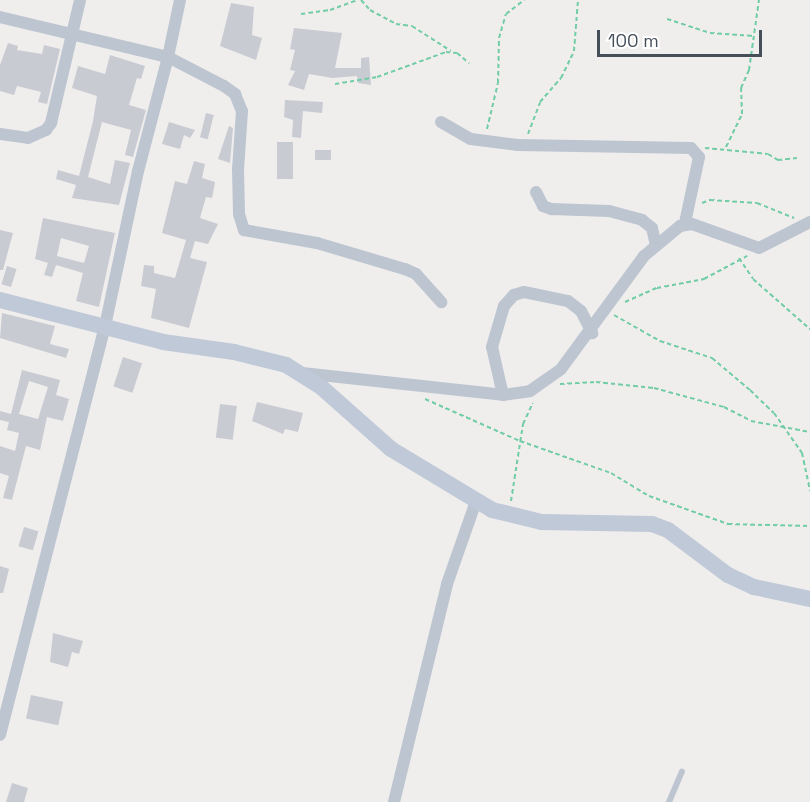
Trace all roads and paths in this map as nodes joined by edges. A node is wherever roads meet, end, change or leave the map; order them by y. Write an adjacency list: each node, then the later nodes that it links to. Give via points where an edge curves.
1 (80, 0): 10 (street)
2 (180, 0): 13 (street)
3 (359, 0): 7 (path); 12 (path, via 370,10 396,24 411,26)
4 (524, 0): 18 (path, via 506,14 499,38 498,83)
5 (578, 0): 19 (path, via 574,51 561,78 540,102)
6 (759, 0): 11 (path)
7 (301, 14)
8 (0, 16): 10 (street)
9 (667, 19): 11 (path, via 710,33)
10 (72, 34): 13 (street); 17 (street, via 58,100 46,130 28,138)
11 (755, 36): 20 (path, via 749,70 741,88 741,121)
12 (453, 52): 14 (path); 15 (path, via 429,56 377,77)
13 (168, 57): 31 (street, via 206,74 239,101 243,121 238,152 239,214 244,230 317,243 405,268 416,274); 33 (street, via 138,171)
14 (469, 63)
15 (335, 84)
16 (441, 122): 18 (street, via 464,136)
17 (0, 134)
18 (484, 141): 19 (street)
19 (525, 145): 21 (street, via 598,149 646,144)
20 (726, 147): 21 (path); 22 (path, via 771,154 778,160)
21 (693, 149): 24 (street, via 699,158)
22 (797, 158)
23 (536, 192): 27 (street, via 543,206 609,211 642,220 652,228)
24 (691, 207): 25 (path, via 710,200 744,202); 26 (street)
25 (807, 221): 28 (street)
26 (685, 223): 27 (street); 28 (street)
27 (656, 245): 32 (street)
28 (765, 248): 29 (path)
29 (739, 258): 32 (path, via 704,279 643,293); 34 (path, via 753,279)
30 (0, 300): 33 (street)
31 (441, 302)
32 (607, 312): 35 (street); 40 (path, via 660,341 712,358 766,404)
33 (105, 326): 36 (street, via 163,342 268,359); 48 (street)
34 (810, 329)
35 (592, 333): 37 (street); 39 (street, via 581,311 568,301 524,292 514,295 504,306 492,347)
36 (302, 372): 39 (street); 44 (street, via 391,449)
37 (546, 383): 39 (street, via 530,392); 40 (path, via 607,382 654,388 724,407 751,421); 42 (path, via 526,413)
38 (415, 394): 42 (path)
39 (503, 396)
40 (781, 426): 41 (path); 43 (path, via 805,459)
41 (810, 432)
42 (520, 441): 45 (path); 46 (path, via 611,473 649,496 728,524)
43 (810, 491)
44 (476, 501): 45 (street); 50 (street, via 447,584)
45 (510, 516): 47 (street, via 542,522 652,524 668,530 728,576 754,587)
46 (810, 526)
47 (810, 599)
48 (0, 735)
49 (682, 772): 51 (lane)
50 (394, 802)
51 (669, 802)

